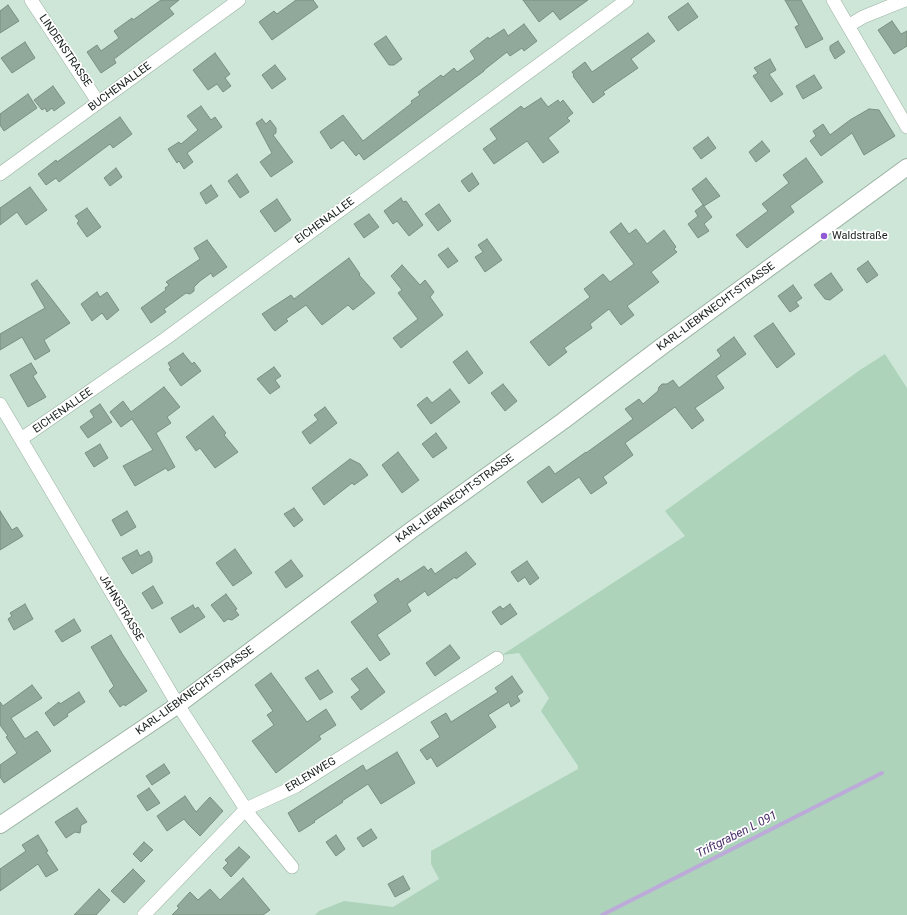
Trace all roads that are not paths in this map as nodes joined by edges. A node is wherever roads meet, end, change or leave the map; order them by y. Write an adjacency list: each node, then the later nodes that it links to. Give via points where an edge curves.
1 (31, 0): 7 (street, LINDENSTRASSE)
2 (240, 0): 7 (street, BUCHENALLEE)
3 (627, 0): 12 (street, EICHENALLEE, via 199,314)
4 (833, 0): 6 (street)
5 (905, 0): 6 (street)
6 (848, 26): 8 (street)
7 (98, 102): 10 (street, BUCHENALLEE)
8 (907, 127)
9 (907, 167): 14 (street, KARL-LIEBKNECHT-STRASSE)
10 (0, 174)
11 (0, 404): 12 (street, JAHNSTRASSE)
12 (21, 439): 14 (street, JAHNSTRASSE)
13 (497, 658): 15 (street, ERLENWEG, via 296,786)
14 (178, 705): 15 (street, JAHNSTRASSE); 16 (street, KARL-LIEBKNECHT-STRASSE)
15 (246, 809): 17 (street, JAHNSTRASSE); 18 (street, ERLENWEG)
16 (0, 825)
17 (292, 867)
18 (144, 915)

